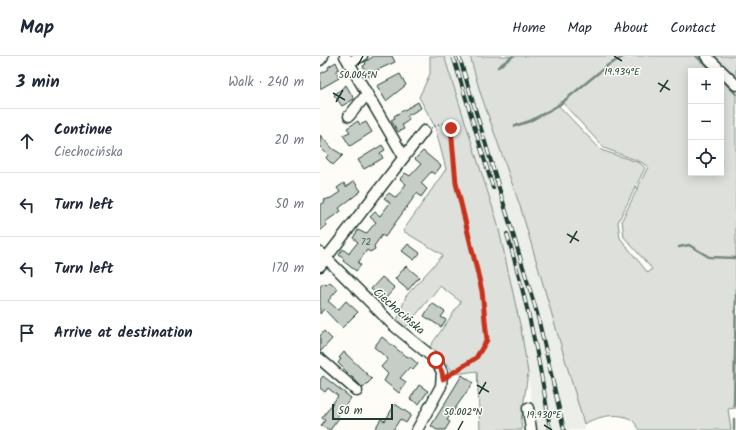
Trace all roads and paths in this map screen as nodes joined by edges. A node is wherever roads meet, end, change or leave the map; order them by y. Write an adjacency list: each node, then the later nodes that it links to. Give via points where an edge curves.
1 (323, 56): 5 (street)
2 (362, 56): 4 (street)
3 (706, 56): 6 (street)
4 (347, 59): 7 (street)
5 (320, 60)
6 (736, 85)
7 (368, 94): 8 (street); 10 (street)
8 (349, 116)
9 (424, 131): 10 (street); 13 (path, via 441,123 451,128 456,183 482,291 487,340 476,358)
10 (404, 157): 11 (street)
11 (322, 259): 13 (street, Ciechocińska, via 393,325 432,355 439,365)
12 (320, 359): 14 (street)
13 (443, 379): 16 (street)
14 (357, 391)
15 (528, 408): 17 (street)
16 (417, 430)
17 (530, 430)

